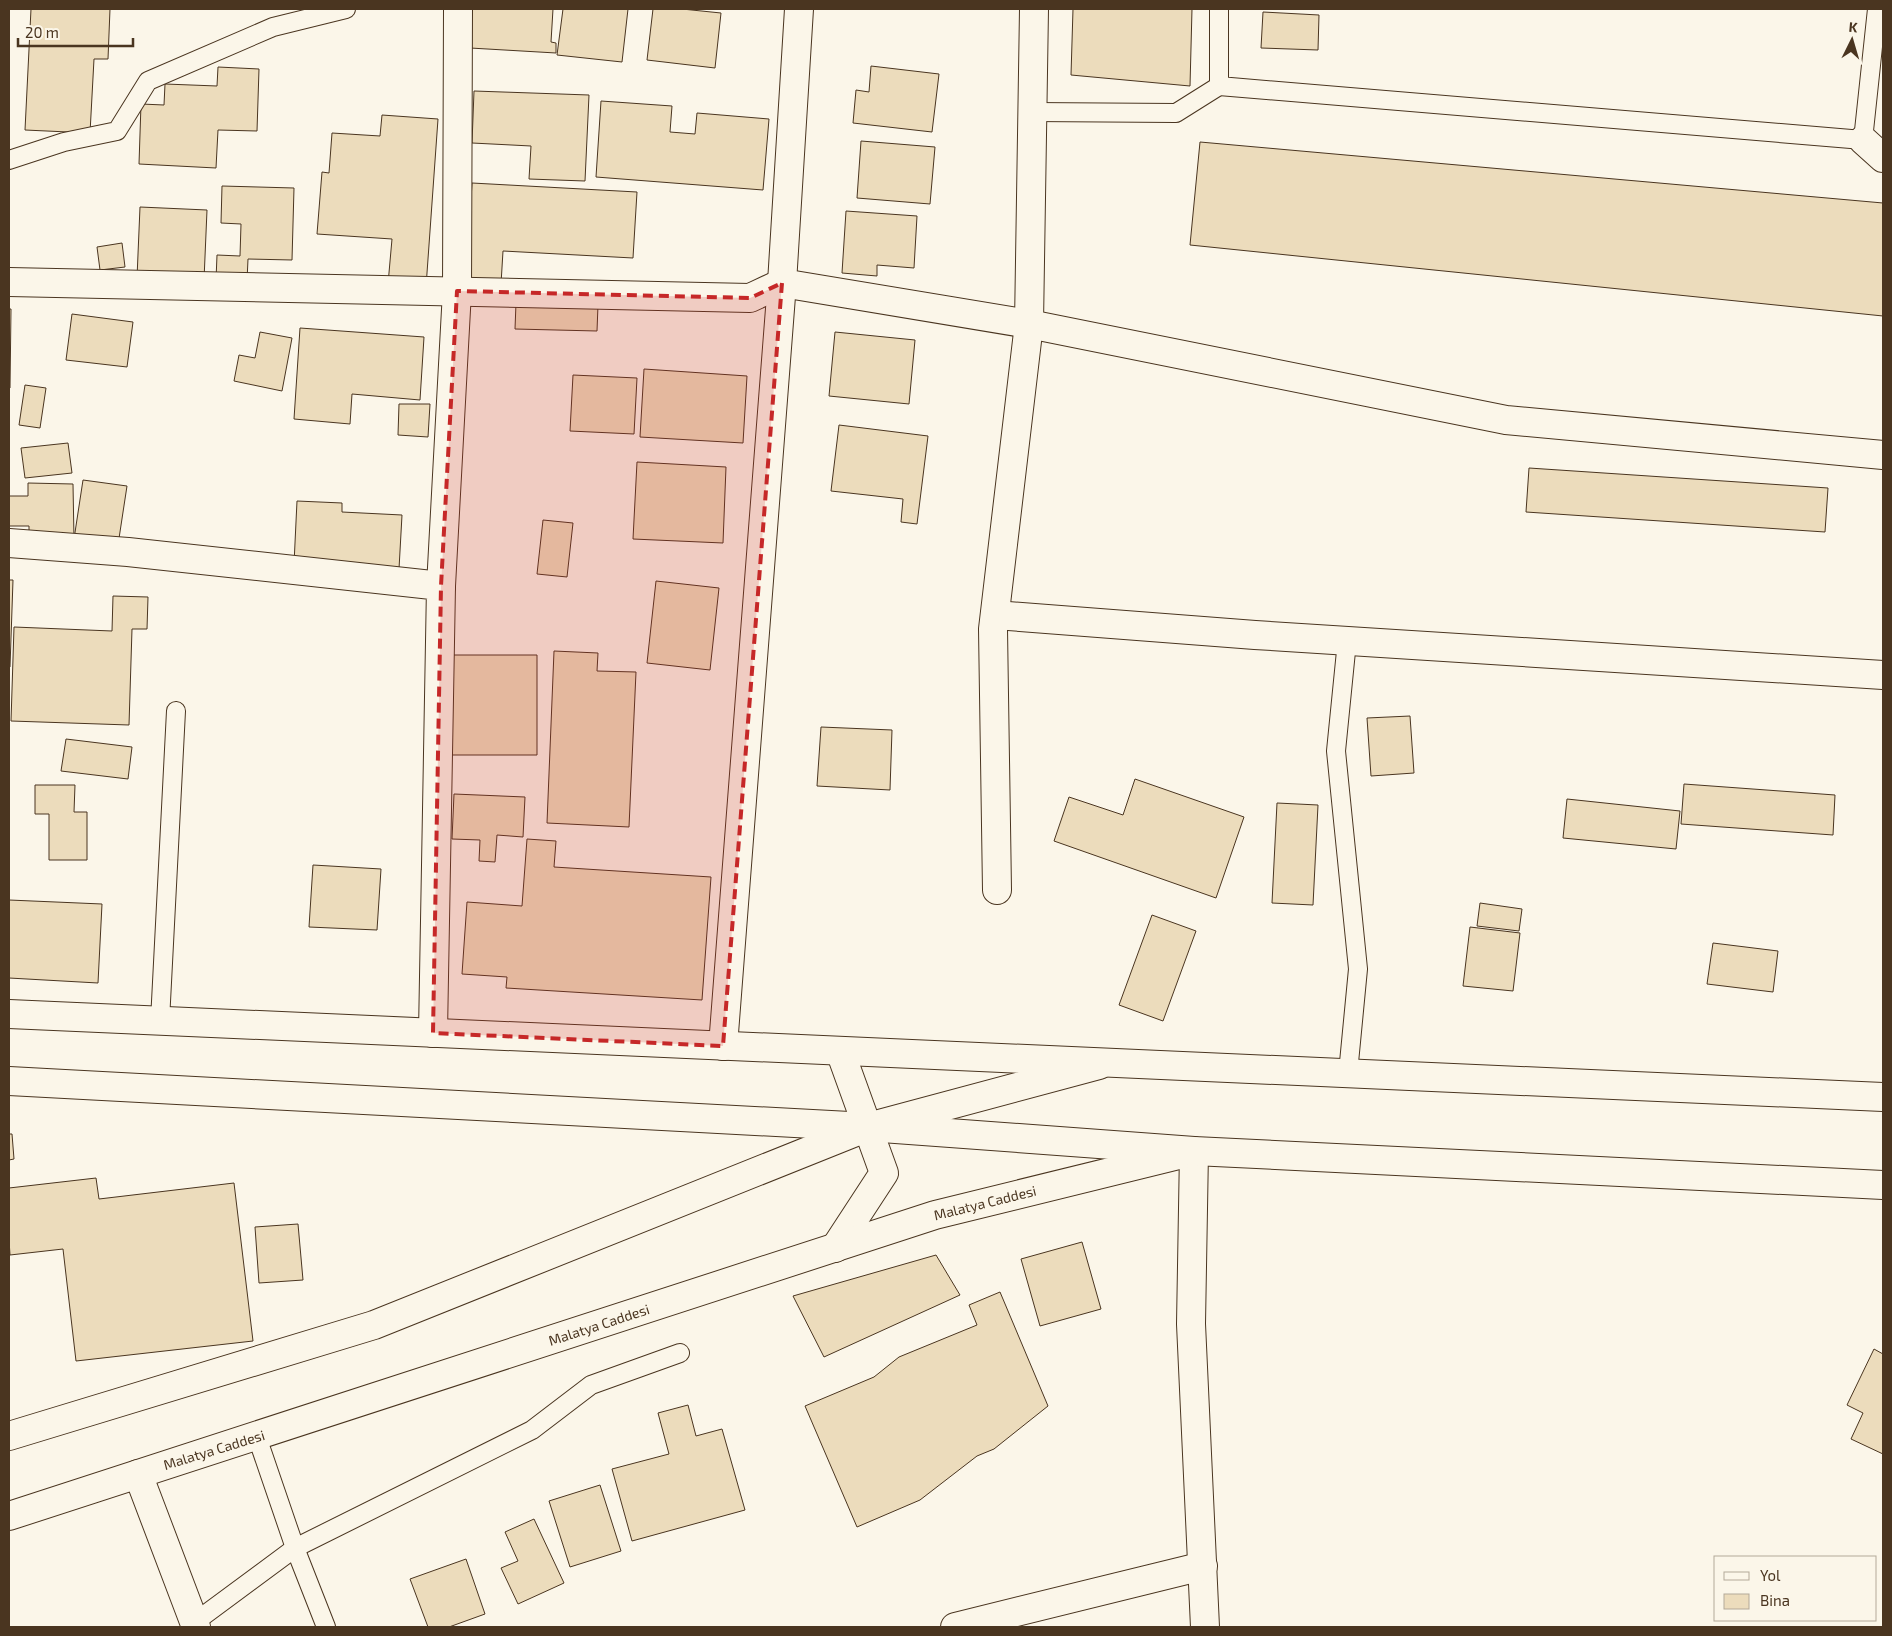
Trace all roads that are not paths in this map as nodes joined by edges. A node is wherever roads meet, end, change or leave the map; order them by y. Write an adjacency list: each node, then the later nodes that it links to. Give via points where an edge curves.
1 (346, 9): 11 (lane, via 273,27 148,81 117,130 64,142)
2 (458, 9): 14 (street)
3 (799, 9): 13 (street)
4 (1034, 9): 8 (street)
5 (1219, 9): 7 (lane)
6 (1878, 9): 9 (lane)
7 (1219, 86): 8 (lane, via 1176,113); 9 (lane)
8 (1032, 112): 15 (street)
9 (1863, 140): 10 (street)
10 (1883, 158)
11 (9, 160)
12 (9, 282): 14 (street)
13 (782, 283): 14 (street, via 750,298); 15 (street); 27 (street)
14 (457, 291): 18 (street)
15 (1029, 324): 16 (street, via 1506,420); 19 (street)
16 (1883, 454)
17 (9, 543): 18 (street, via 128,552)
18 (441, 586): 26 (street)
19 (994, 615): 20 (street); 23 (street)
20 (1348, 641): 21 (street); 30 (lane, via 1336,750 1358,969)
21 (1883, 675)
22 (176, 711): 25 (lane)
23 (997, 890)
24 (9, 1014): 25 (street)
25 (160, 1021): 26 (street)
26 (433, 1033): 27 (street)
27 (723, 1046): 28 (street)
28 (840, 1051): 29 (street); 33 (street)
29 (1105, 1063): 30 (street); 33 (street)
30 (1348, 1074): 32 (street)
31 (9, 1081): 33 (street)
32 (1883, 1098)
33 (868, 1126): 34 (street); 36 (street, via 884,1173); 38 (street, via 374,1325)
34 (1194, 1151): 35 (street); 36 (street, Malatya Caddesi, via 936,1216); 43 (street, via 1192,1324)
35 (1883, 1185)
36 (835, 1248): 39 (street, Malatya Caddesi)
37 (680, 1353): 42 (lane, via 591,1385 532,1430)
38 (9, 1436)
39 (257, 1437): 40 (street, Malatya Caddesi); 42 (lane)
40 (138, 1474): 41 (street, Malatya Caddesi); 44 (street)
41 (9, 1516)
42 (295, 1548): 44 (lane); 46 (lane)
43 (1202, 1566): 45 (street); 47 (street)
44 (195, 1625)
45 (961, 1626)
46 (326, 1627)
47 (1205, 1627)

